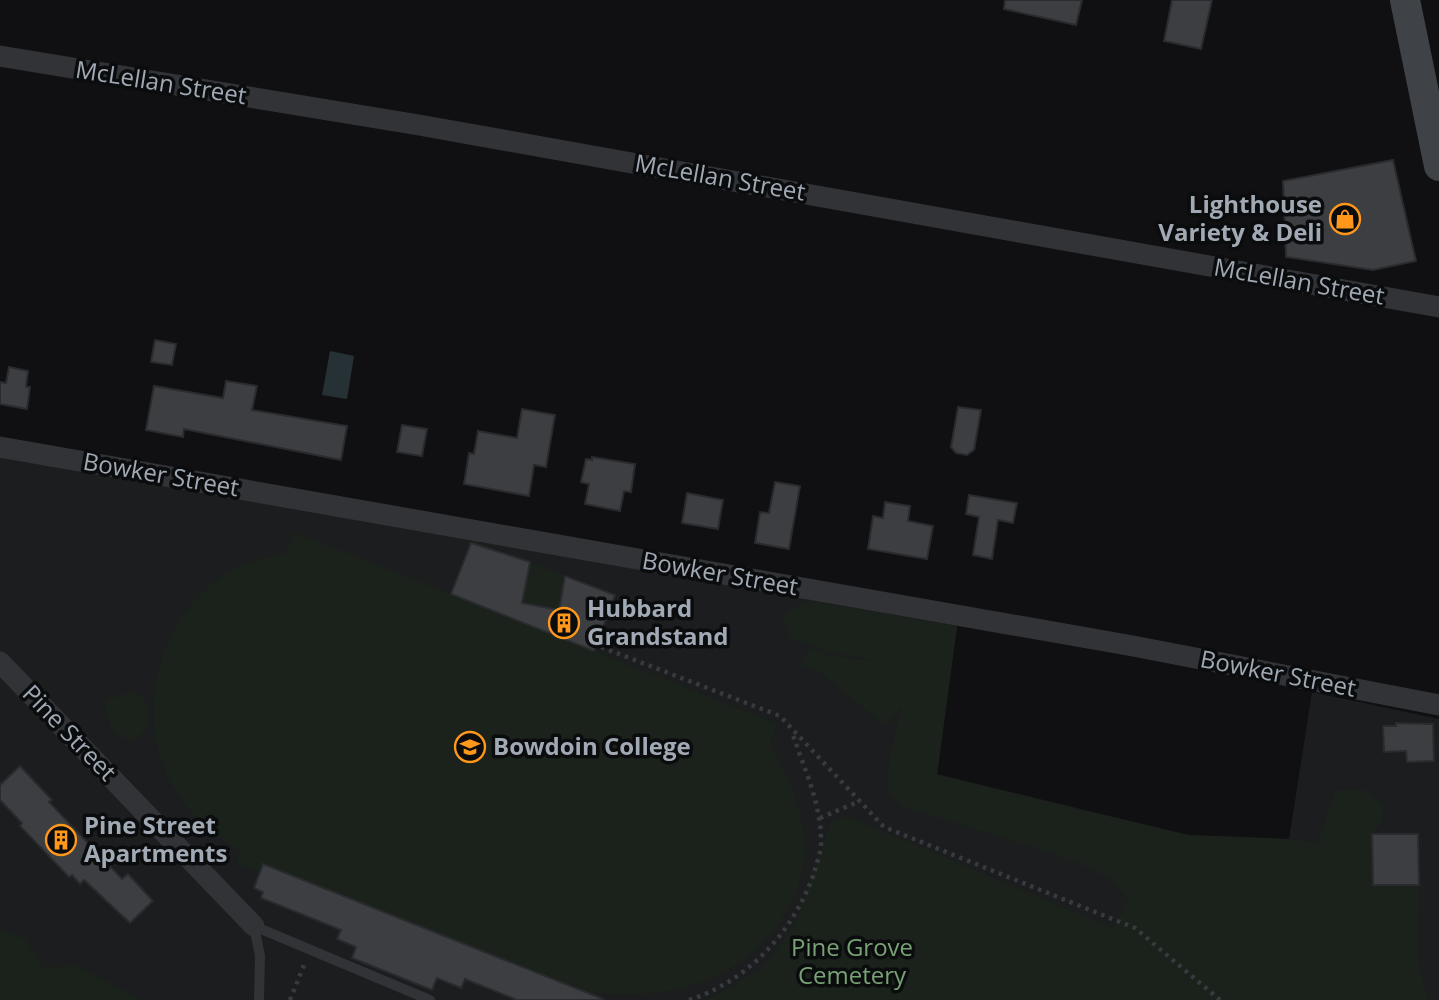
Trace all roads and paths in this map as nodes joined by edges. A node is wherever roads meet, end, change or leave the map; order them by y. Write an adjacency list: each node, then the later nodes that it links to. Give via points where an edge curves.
1 (1405, 0): 3 (main road)
2 (0, 56): 4 (street, McLellan Street, via 419,125)
3 (1439, 166)
4 (1439, 307)
5 (0, 447): 8 (street, Bowker Street, via 1133,646)
6 (601, 647): 9 (path, via 780,716)
7 (0, 662): 12 (street, Pine Street)
8 (1439, 705)
9 (790, 727): 10 (path); 11 (path)
10 (860, 801): 11 (path); 18 (path, via 884,827 1135,928)
11 (820, 818): 17 (path, via 822,843 815,870 785,932 729,983)
12 (254, 926): 13 (lane); 14 (lane, via 260,956)
13 (311, 950): 15 (path); 16 (lane)
14 (260, 1000)
15 (290, 1000)
16 (430, 1000)
17 (689, 1000)
18 (1220, 1000)

